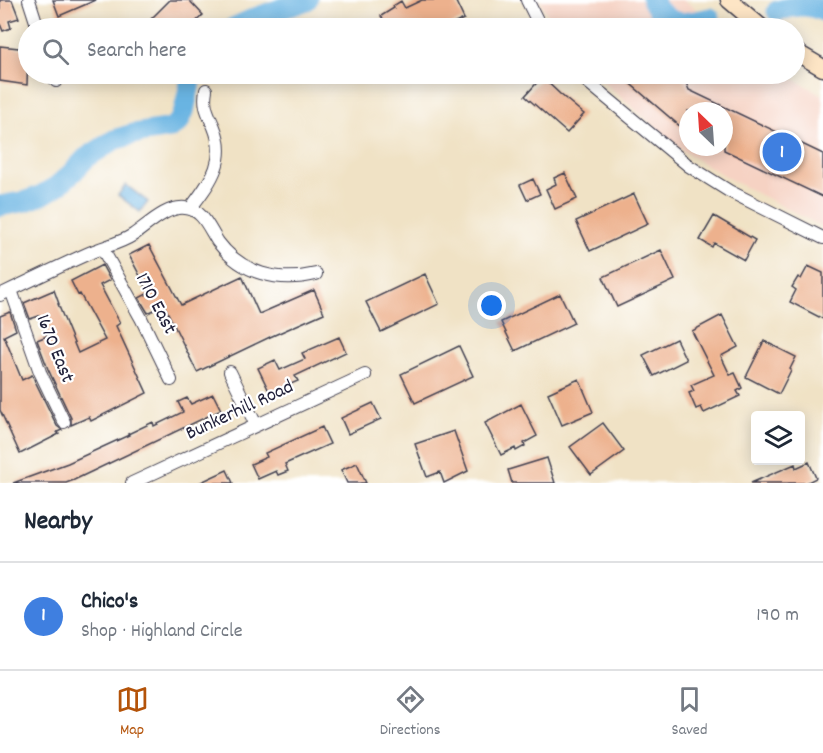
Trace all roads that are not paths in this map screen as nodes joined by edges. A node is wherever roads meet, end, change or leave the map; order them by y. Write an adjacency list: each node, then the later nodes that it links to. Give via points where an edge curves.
1 (29, 0): 4 (street)
2 (527, 0): 5 (street)
3 (729, 0): 6 (main road)
4 (35, 18)
5 (536, 18)
6 (750, 18)
7 (805, 57): 8 (main road)
8 (823, 68)
9 (590, 84): 12 (street, via 689,166 729,191)
10 (206, 90): 11 (street, via 204,100 218,140 218,162 209,183)
11 (190, 208): 13 (street, via 171,210 131,236); 14 (street, via 202,217 225,251 248,268 280,278)
12 (823, 238)
13 (102, 248): 15 (street); 18 (street, 1710 East)
14 (316, 274)
15 (5, 292): 19 (street, 1670 East)
16 (230, 372): 20 (street)
17 (364, 375): 20 (street, Bunkerhill Road)
18 (171, 380)
19 (64, 422)
20 (256, 425): 21 (street, Bunkerhill Road)
21 (132, 483)

